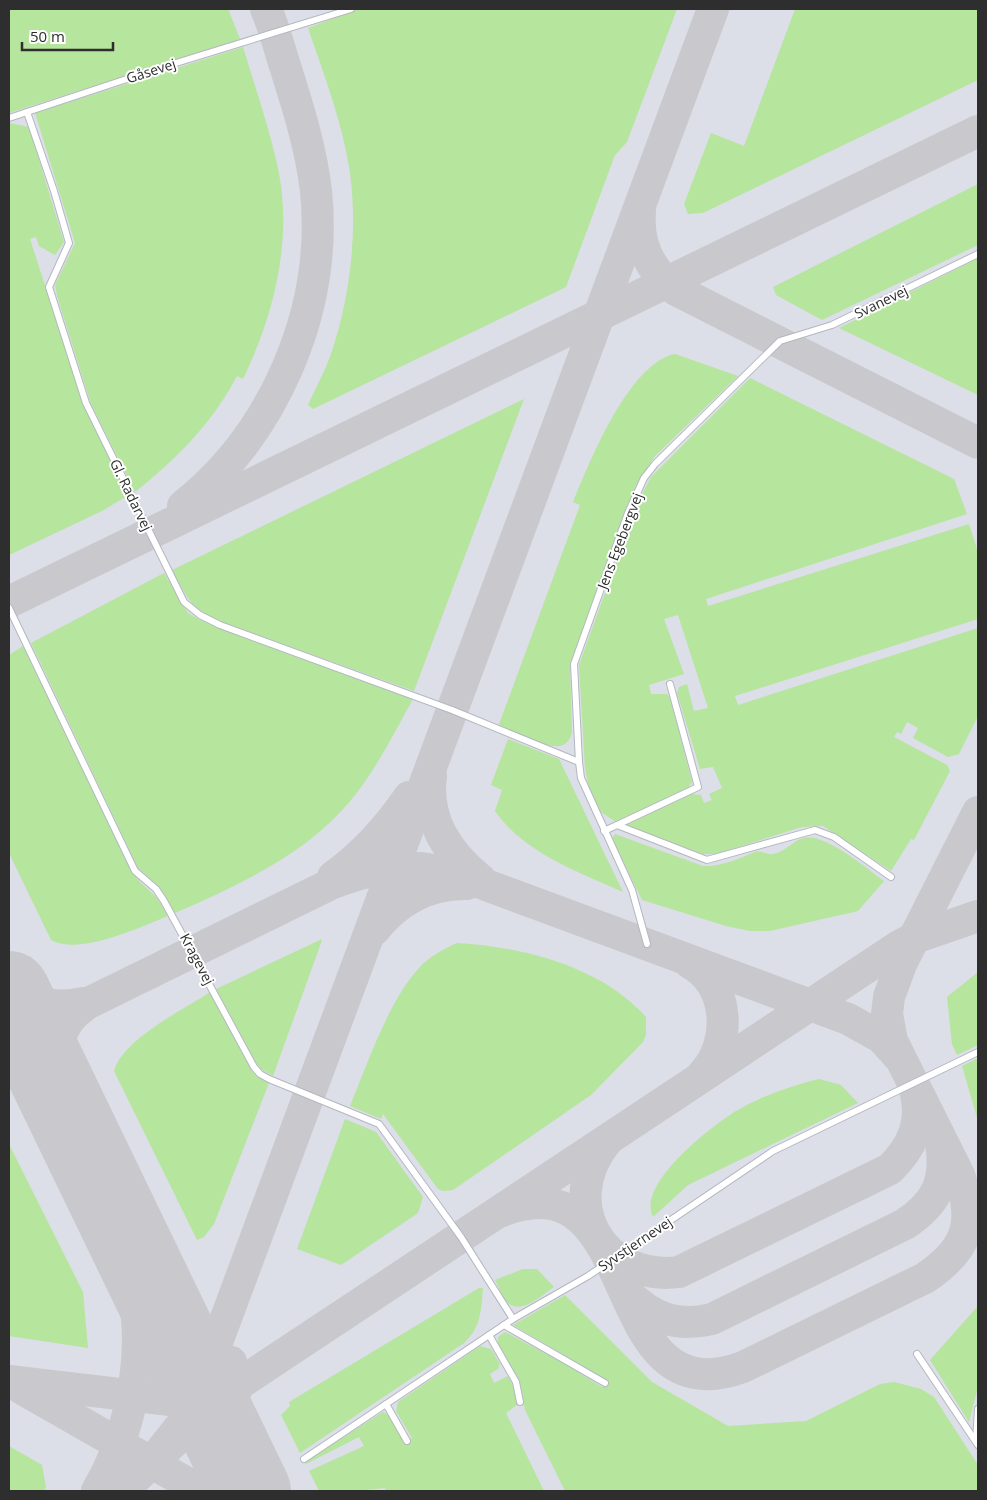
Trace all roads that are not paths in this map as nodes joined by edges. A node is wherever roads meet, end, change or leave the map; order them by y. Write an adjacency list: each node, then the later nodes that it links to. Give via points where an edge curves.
1 (351, 9): 2 (lane, Gåsevej)
2 (28, 112): 3 (lane, Gåsevej); 8 (lane, Gl. Radarvej, via 69,243 49,287 86,403 184,602 220,625 452,710)
3 (9, 118)
4 (978, 254): 5 (lane, Svanevej, via 832,325)
5 (780, 341): 8 (lane, Jens Egebergvej, via 644,478 574,664)
6 (9, 608): 14 (lane, Kragevej, via 135,870 164,901 254,1067 269,1079 380,1124 460,1237)
7 (670, 684): 9 (lane, via 698,787)
8 (579, 762): 10 (lane, Jens Egebergvej, via 581,778)
9 (617, 825): 10 (lane); 11 (lane, via 707,860 815,830 834,837)
10 (604, 831): 12 (lane, Jens Egebergvej, via 632,890)
11 (891, 877)
12 (647, 944)
13 (978, 1052): 14 (lane, Syvstjernevej, via 773,1152 588,1276)
14 (513, 1320): 15 (lane, Syvstjernevej)
15 (504, 1325): 16 (lane, Syvstjernevej); 18 (lane)
16 (489, 1335): 19 (lane, via 516,1382); 20 (lane, Syvstjernevej)
17 (917, 1354): 23 (lane)
18 (605, 1383)
19 (520, 1402)
20 (386, 1404): 22 (lane); 24 (lane, Syvstjernevej)
21 (978, 1409): 23 (lane)
22 (407, 1440)
23 (977, 1443)
24 (304, 1459)

